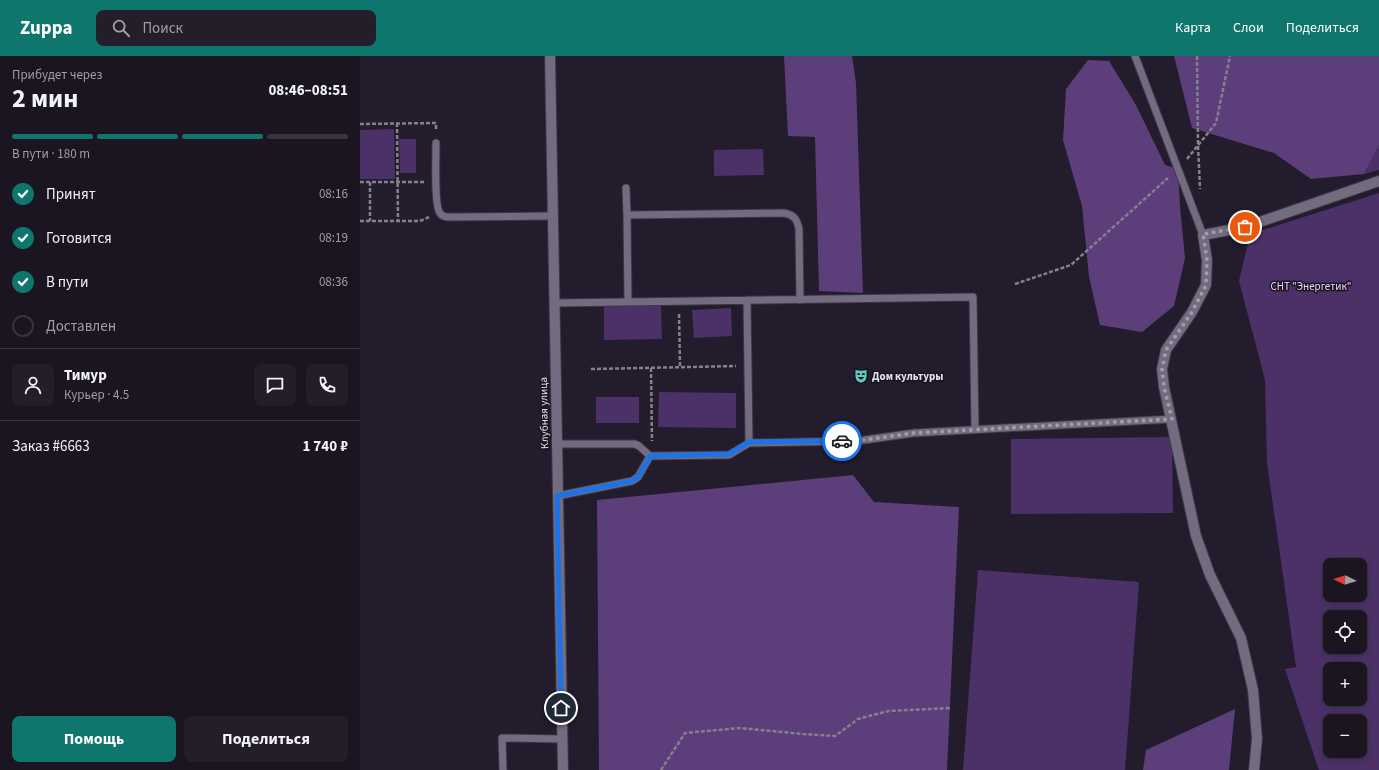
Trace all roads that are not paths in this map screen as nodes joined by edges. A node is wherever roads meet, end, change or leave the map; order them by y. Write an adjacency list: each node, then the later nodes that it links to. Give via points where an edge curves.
1 (550, 56): 7 (street, Клубная улица)
2 (1136, 56): 8 (lane)
3 (436, 143): 7 (lane, via 436,202 439,212 444,216)
4 (1379, 181): 8 (street, via 1245,227)
5 (626, 188): 6 (lane)
6 (626, 215): 10 (lane, via 792,215 799,229); 11 (lane)
7 (552, 216): 12 (street, Клубная улица)
8 (1203, 234): 13 (street, via 1207,260 1206,285 1192,312 1166,350 1162,369)
9 (747, 300): 10 (lane); 11 (lane); 15 (lane)
10 (800, 300): 14 (lane, via 973,297)
11 (628, 302): 12 (lane)
12 (554, 304): 16 (street, Клубная улица)
13 (1172, 419): 14 (lane); 22 (street, via 1196,536 1210,575 1241,638 1253,690 1256,739)
14 (975, 429): 15 (lane, via 914,433 857,441)
15 (749, 442): 17 (lane, via 729,454)
16 (556, 444): 17 (lane, via 635,444); 18 (street, Клубная улица)
17 (652, 456): 18 (lane, via 638,477 632,481)
18 (557, 496): 19 (street, Клубная улица)
19 (562, 739): 20 (lane, via 502,738); 21 (street, Клубная улица)
20 (503, 770)
21 (563, 770)
22 (1254, 770)

